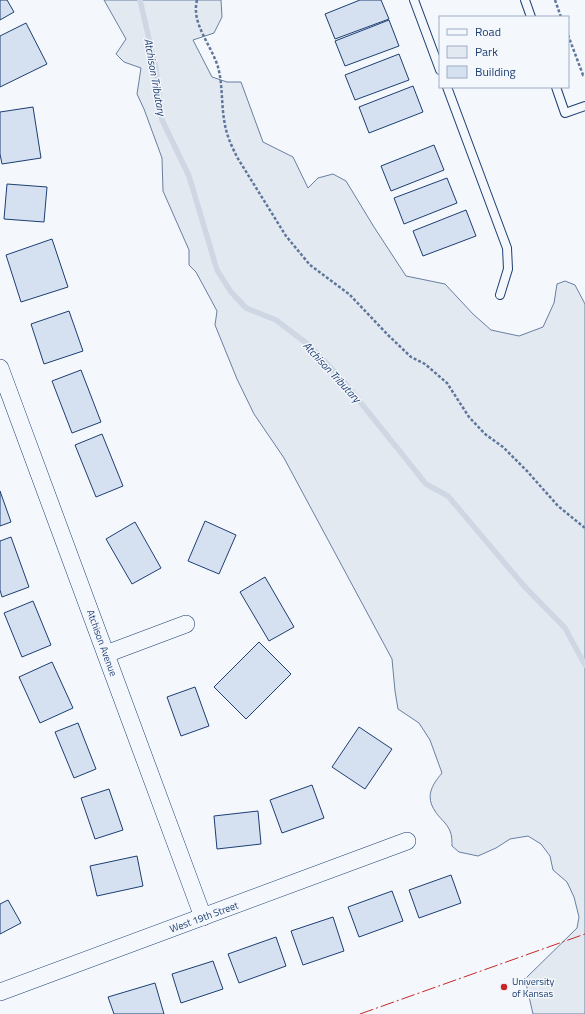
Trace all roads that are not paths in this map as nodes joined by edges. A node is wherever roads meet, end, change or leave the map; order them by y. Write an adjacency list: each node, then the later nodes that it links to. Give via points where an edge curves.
1 (414, 0): 4 (lane)
2 (525, 0): 3 (lane)
3 (531, 16)
4 (439, 67)
5 (446, 88): 8 (lane, via 507,248 508,269)
6 (556, 88): 7 (lane, via 565,113)
7 (585, 106)
8 (500, 295)
9 (0, 368): 11 (street, Atchison Avenue)
10 (186, 624): 11 (street)
11 (106, 654): 13 (street, Atchison Avenue)
12 (407, 841): 13 (street, West 19th Street)
13 (203, 917): 14 (street, West 19th Street)
14 (0, 992)

